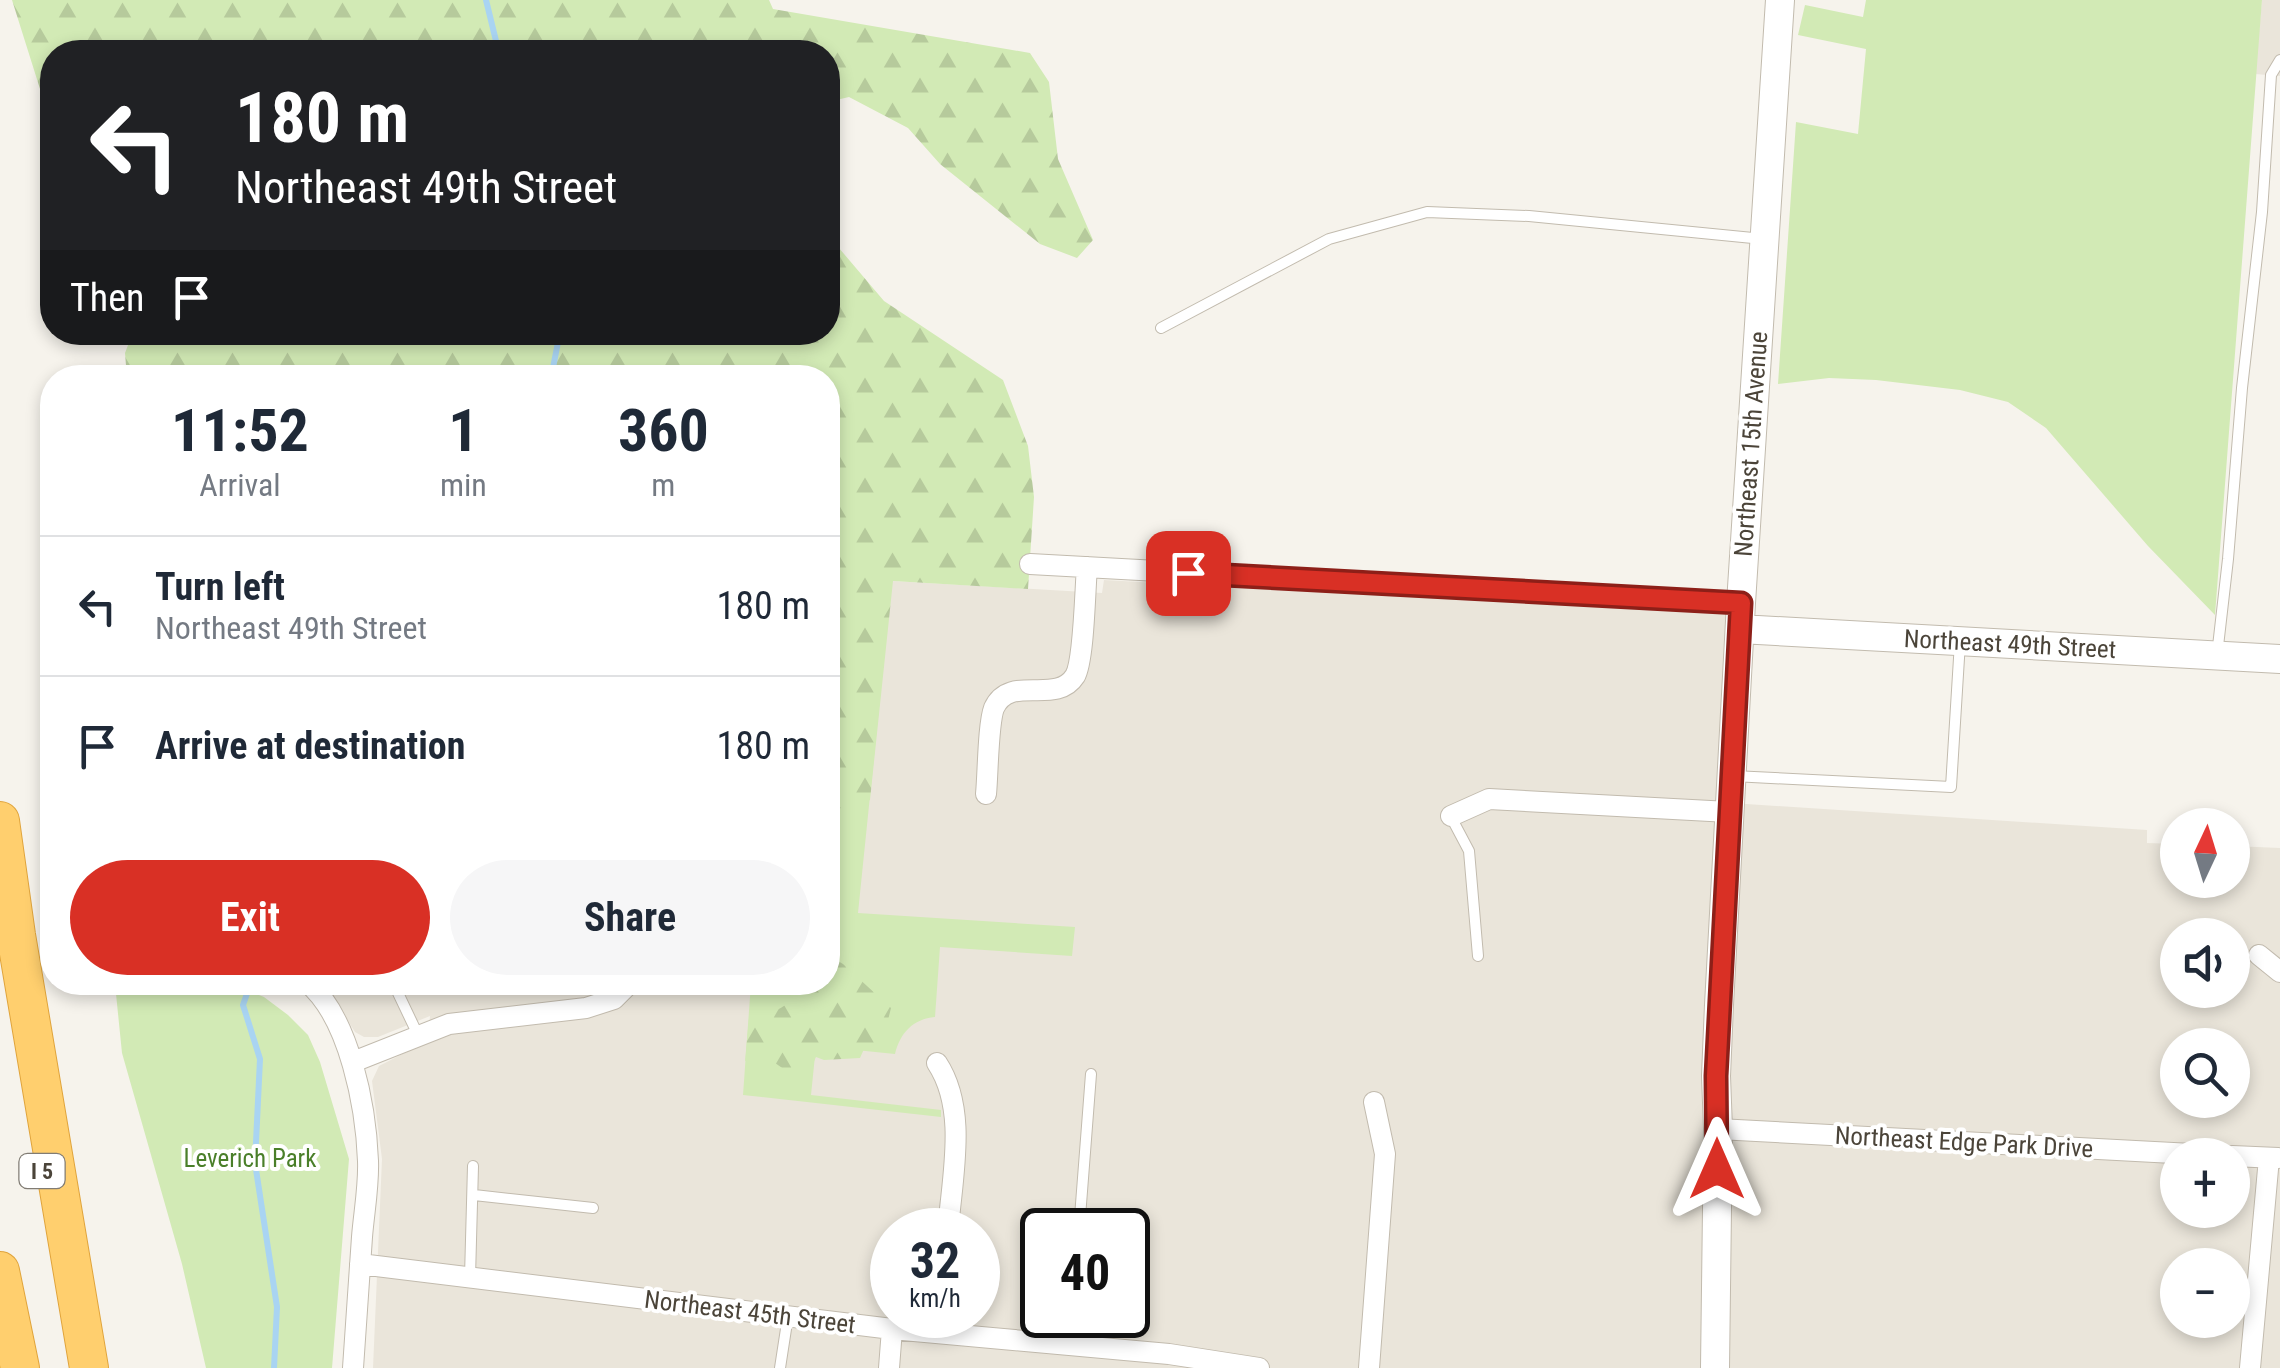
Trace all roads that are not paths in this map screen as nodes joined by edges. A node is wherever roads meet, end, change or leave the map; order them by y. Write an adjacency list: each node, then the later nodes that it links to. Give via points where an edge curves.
1 (1780, 0): 3 (street, Northeast 15th Avenue)
2 (2280, 60): 9 (lane, via 2270,75)
3 (1764, 239): 4 (lane, via 1427,212 1329,239); 7 (street, Northeast 15th Avenue)
4 (1161, 328)
5 (1030, 564): 6 (street, Northeast 49th Street)
6 (1087, 567): 7 (street, Northeast 49th Street); 12 (street, via 1074,679 1057,690 1018,690 1000,699 992,716)
7 (1740, 616): 8 (street, Northeast 49th Street); 11 (street, Northeast 15th Avenue)
8 (1960, 642): 9 (street, Northeast 49th Street); 11 (lane, via 1951,788)
9 (2217, 656): 10 (street, Northeast 49th Street)
10 (2280, 659)
11 (1731, 776): 13 (street, Northeast 15th Avenue)
12 (986, 794)
13 (1729, 812): 14 (street, via 1489,800); 28 (street, Northeast 15th Avenue)
14 (1451, 816): 17 (lane, via 1469,852)
15 (0, 820): 46 (highway)
16 (2259, 955): 18 (street)
17 (1478, 956)
18 (2280, 972)
19 (0, 974): 46 (highway, I 5)
20 (320, 995): 24 (street)
21 (398, 995): 23 (lane)
22 (619, 995): 23 (street, via 586,1008 449,1024)
23 (418, 1036): 24 (street)
24 (353, 1062): 36 (street, via 368,1162)
25 (937, 1063): 34 (street, via 956,1115)
26 (1091, 1074): 35 (lane)
27 (1374, 1102): 51 (street, via 1385,1154)
28 (1718, 1129): 29 (street, Northeast Edge Park Drive); 52 (street, Northeast 15th Avenue)
29 (2160, 1152)
30 (2274, 1158): 53 (street)
31 (473, 1166): 32 (lane)
32 (474, 1195): 33 (lane); 38 (lane)
33 (593, 1208)
34 (950, 1208)
35 (1080, 1208)
36 (360, 1264): 38 (street, Northeast 45th Street); 47 (street)
37 (0, 1271): 45 (highway)
38 (470, 1278): 39 (street, Northeast 45th Street)
39 (788, 1316): 40 (street, Northeast 45th Street); 48 (lane)
40 (870, 1326)
41 (1000, 1334): 44 (street, Northeast 45th Street)
42 (891, 1338): 49 (street)
43 (1070, 1338): 44 (lane)
44 (1069, 1346): 50 (street, Northeast 45th Street)
45 (20, 1368)
46 (86, 1368)
47 (353, 1368)
48 (780, 1368)
49 (889, 1368)
50 (1260, 1368)
51 (1369, 1368)
52 (1715, 1368)
53 (2250, 1368)

